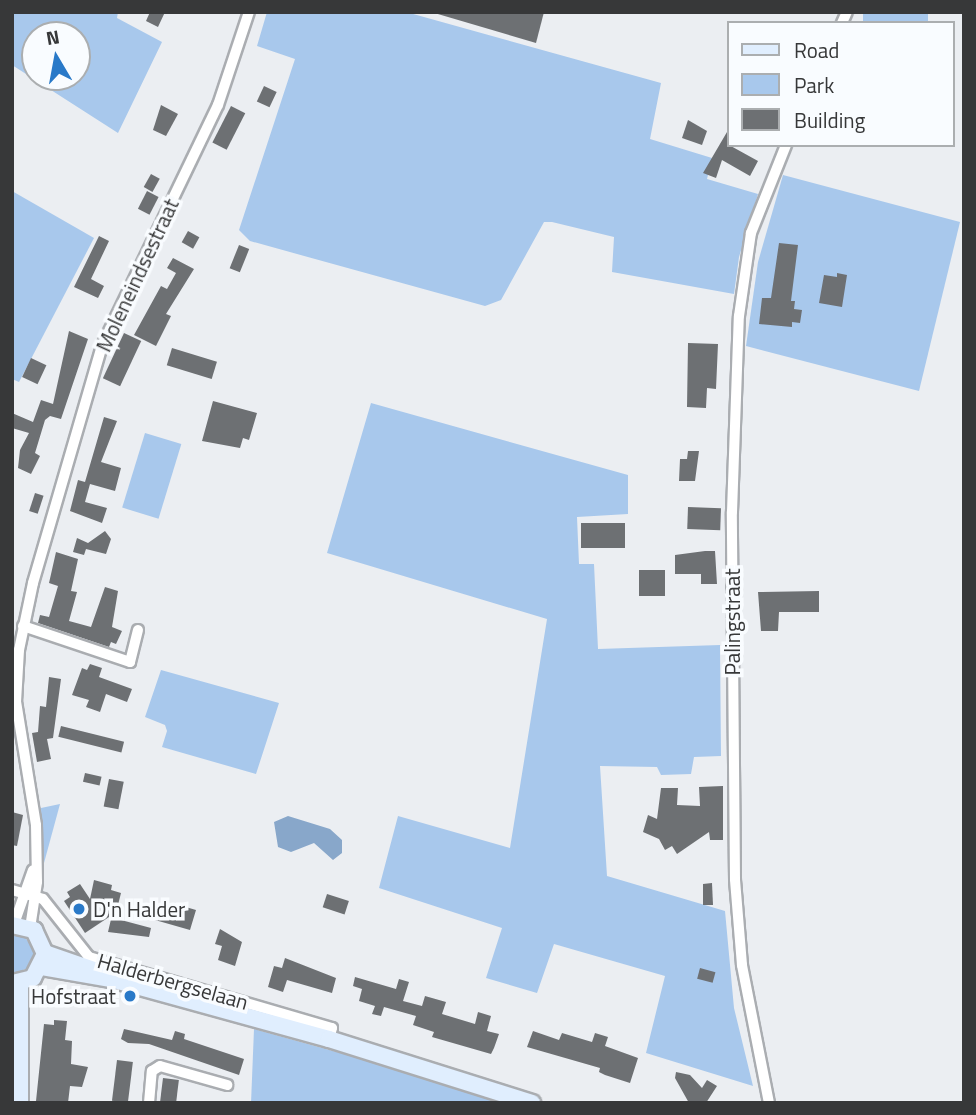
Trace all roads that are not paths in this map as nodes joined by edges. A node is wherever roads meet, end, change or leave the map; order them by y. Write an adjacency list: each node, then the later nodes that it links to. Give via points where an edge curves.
1 (249, 12): 3 (street, Moleneindsestraat, via 218,105 102,346)
2 (785, 147): 17 (street, Palingstraat, via 751,233 739,316 732,512 735,880 742,965)
3 (23, 626): 4 (street, via 130,662); 5 (street, Moleneindsestraat)
4 (138, 630)
5 (14, 702): 6 (street, Moleneindsestraat, via 36,825 33,870)
6 (25, 894): 7 (street, Moleneindsestraat); 10 (street, Halderbergselaan, via 47,904 89,957 332,1028)
7 (19, 926): 8 (main road, via 42,941)
8 (43, 960): 9 (main road); 10 (main road, Halderbergselaan)
9 (16, 983): 12 (main road)
10 (328, 1039): 16 (main road, Halderbergselaan)
11 (12, 1047): 12 (main road)
12 (15, 1070): 14 (main road)
13 (228, 1085): 15 (street, via 160,1066 152,1071)
14 (20, 1103)
15 (149, 1103)
16 (532, 1103)
17 (769, 1103)

